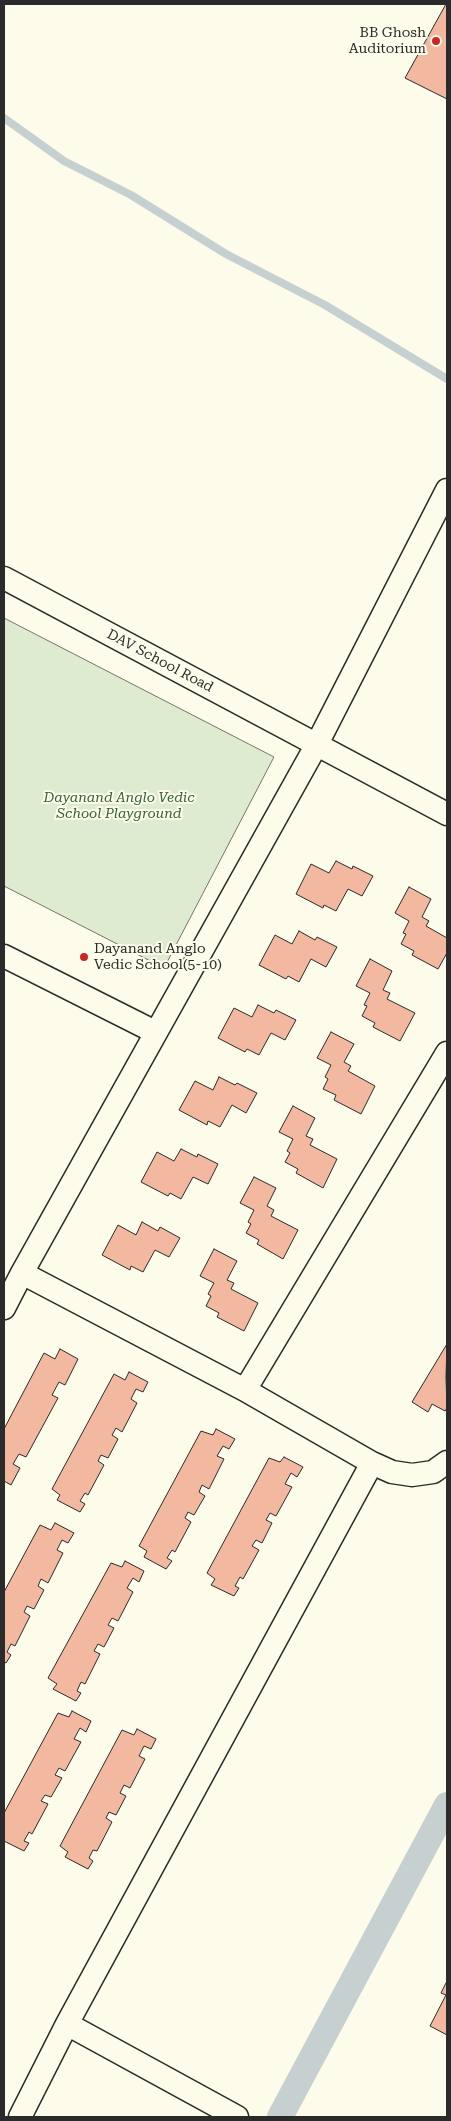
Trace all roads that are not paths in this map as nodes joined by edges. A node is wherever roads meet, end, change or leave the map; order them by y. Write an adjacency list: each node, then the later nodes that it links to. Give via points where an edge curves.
1 (447, 490): 3 (street)
2 (4, 578): 3 (street, DAV School Road)
3 (317, 744): 4 (street, DAV School Road); 6 (street)
4 (447, 814)
5 (4, 956): 6 (street)
6 (155, 1032): 8 (street)
7 (447, 1053): 10 (street)
8 (22, 1273): 9 (street); 10 (street)
9 (4, 1308)
10 (245, 1390): 12 (street)
11 (447, 1462): 12 (street, via 433,1472 412,1475 392,1472)
12 (372, 1463): 13 (street)
13 (67, 2024): 14 (street); 15 (street)
14 (20, 2117)
15 (237, 2117)

